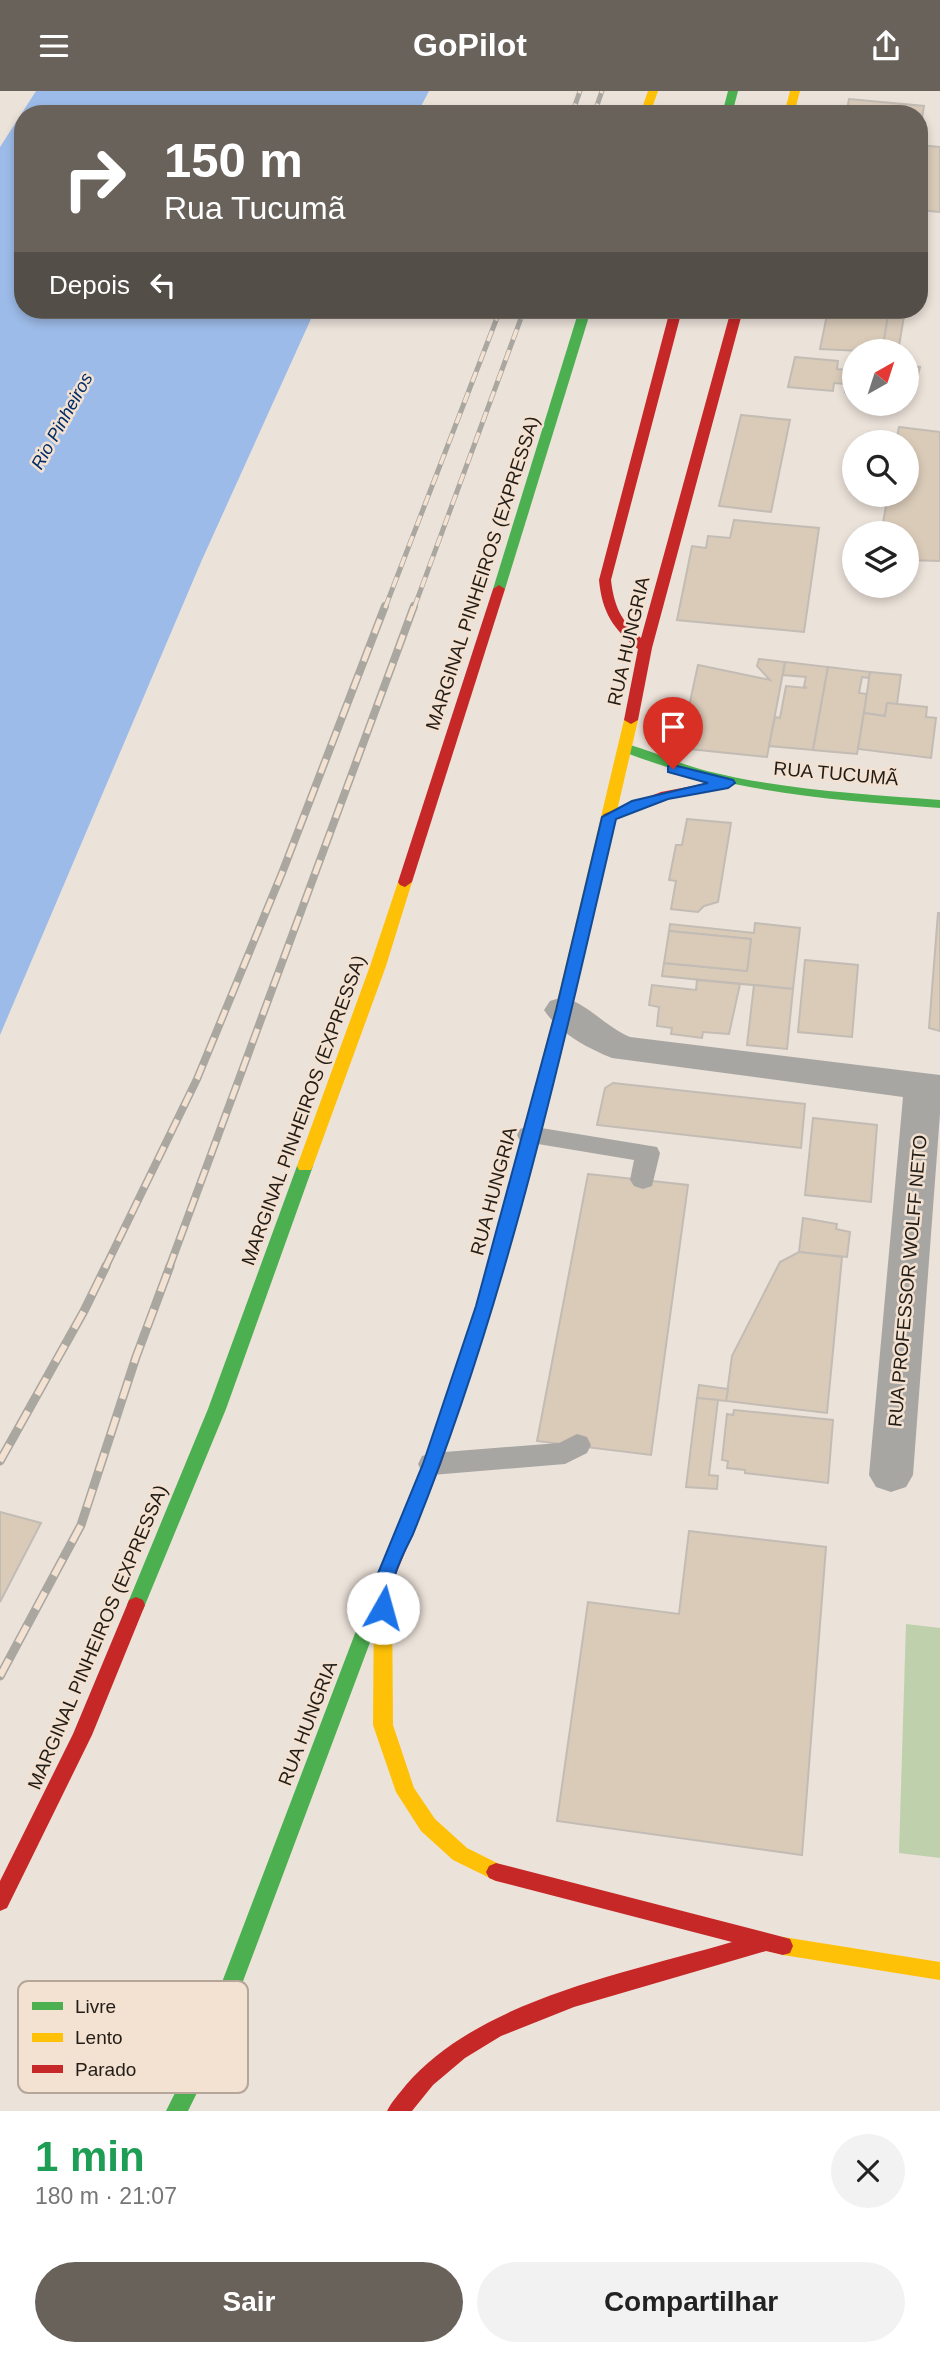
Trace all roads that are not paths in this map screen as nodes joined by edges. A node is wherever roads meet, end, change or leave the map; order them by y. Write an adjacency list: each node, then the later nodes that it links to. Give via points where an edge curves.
1 (582, 319): 17 (main road, MARGINAL PINHEIROS (EXPRESSA), via 534,484 378,966 217,1409 82,1735)
2 (674, 319): 4 (main road, via 605,580 607,608 620,628)
3 (735, 319): 4 (main road, RUA HUNGRIA)
4 (645, 648): 5 (main road, RUA HUNGRIA)
5 (626, 748): 6 (main road, RUA TUCUMÃ, via 673,769); 8 (main road, RUA HUNGRIA)
6 (728, 783): 7 (main road, RUA TUCUMÃ); 8 (main road, RUA TUCUMÃ, via 666,795)
7 (940, 804)
8 (609, 817): 9 (main road, RUA HUNGRIA)
9 (564, 1010): 10 (street, via 600,1039 625,1049); 11 (main road, RUA HUNGRIA)
10 (931, 1087): 15 (street, RUA PROFESSOR WOLFF NETO)
11 (529, 1135): 12 (lane, via 648,1153); 14 (main road, RUA HUNGRIA, via 485,1306)
12 (643, 1180)
13 (577, 1445): 14 (lane, via 565,1453)
14 (432, 1464): 16 (main road, RUA HUNGRIA)
15 (891, 1475)
16 (383, 1583): 18 (main road, via 383,1725 406,1792 428,1825 460,1854 502,1875); 20 (main road, RUA HUNGRIA)
17 (0, 1902)
18 (762, 1943): 19 (main road); 25 (main road, via 573,1996 485,2032 415,2087)
19 (940, 1971)
20 (232, 1981)
21 (186, 2093): 23 (main road)
22 (196, 2093): 24 (main road)
23 (177, 2111)
24 (192, 2111)
25 (398, 2111)

